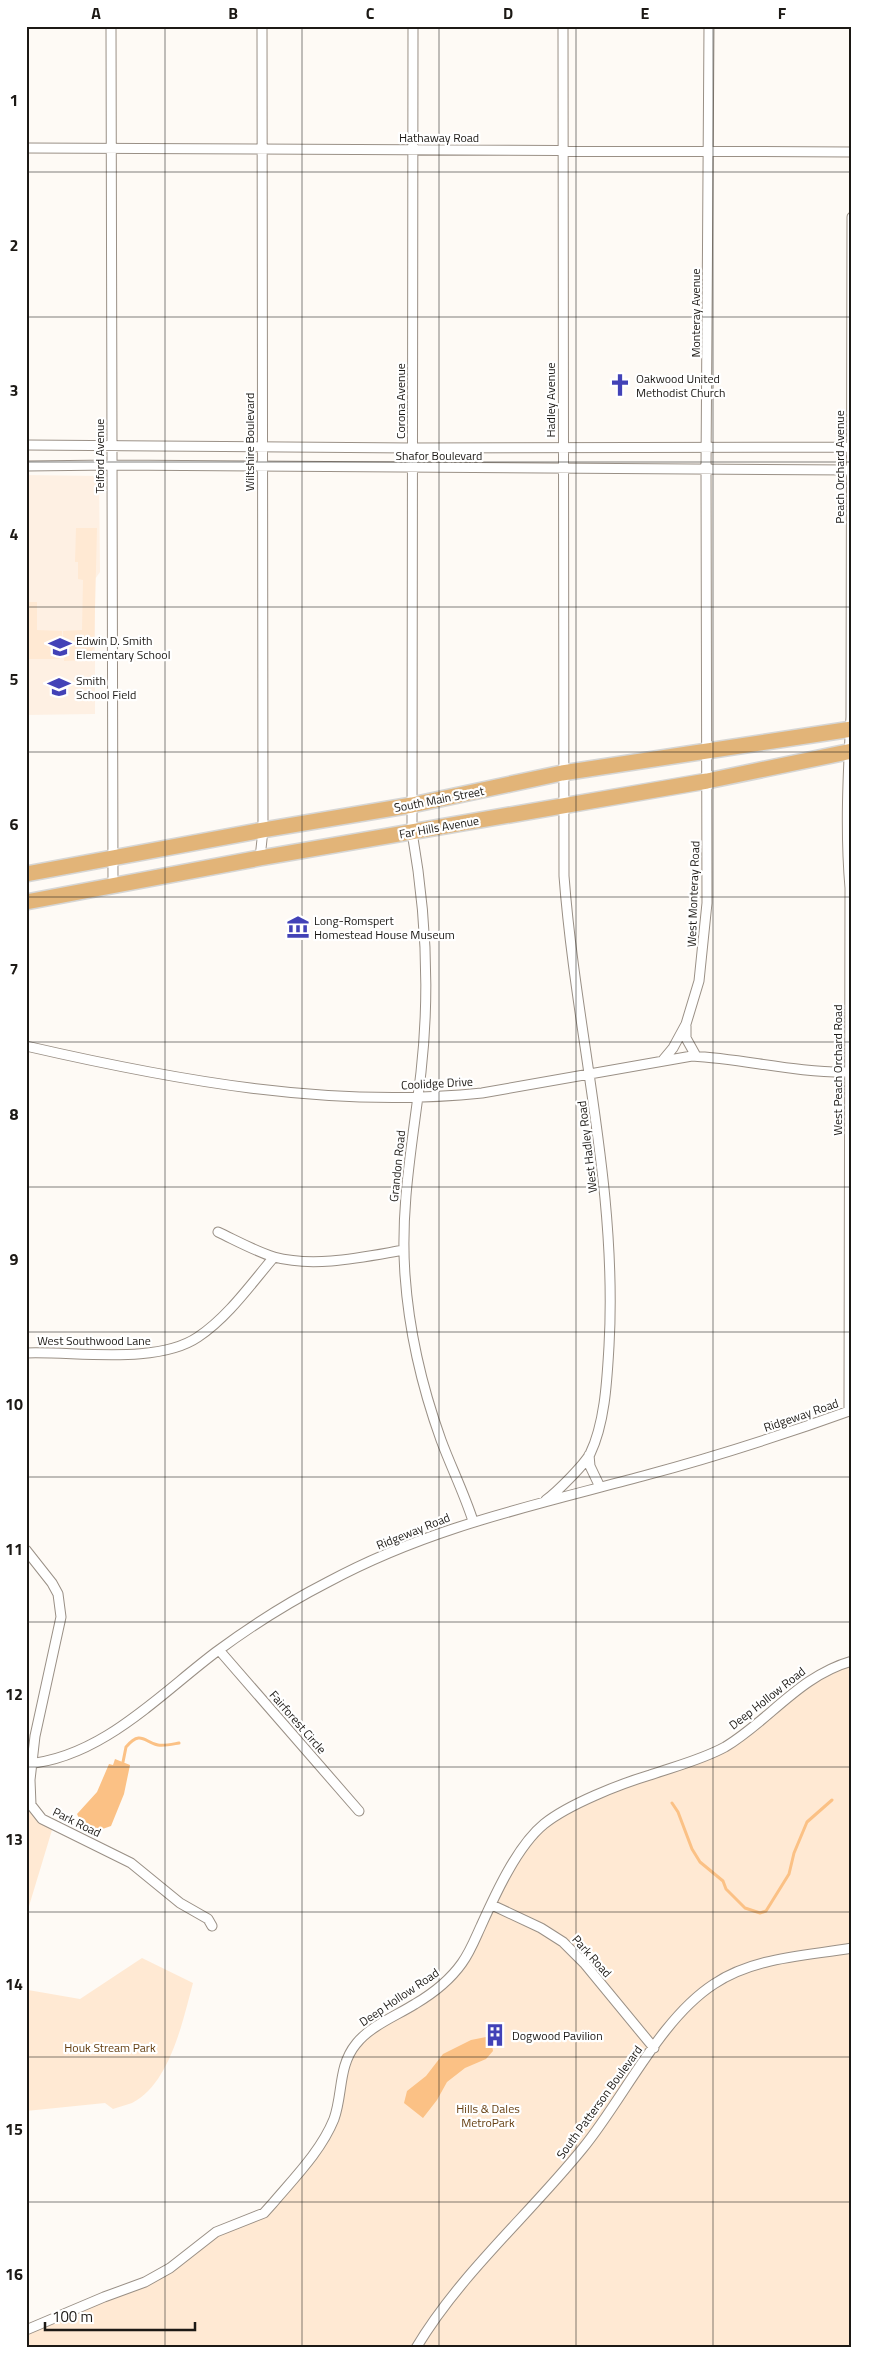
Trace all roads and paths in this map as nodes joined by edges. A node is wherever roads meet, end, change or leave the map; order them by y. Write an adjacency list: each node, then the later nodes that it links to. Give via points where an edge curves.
1 (111, 26): 7 (street, Telford Avenue)
2 (262, 26): 8 (street, Wiltshire Boulevard)
3 (412, 26): 9 (street, Corona Avenue)
4 (563, 26): 10 (street, Hadley Avenue)
5 (709, 26): 11 (street, Monteray Avenue)
6 (26, 148): 7 (street, Hathaway Road)
7 (111, 148): 8 (street, Hathaway Road); 14 (street, Telford Avenue)
8 (262, 149): 9 (street, Hathaway Road); 16 (street, Wiltshire Boulevard)
9 (413, 150): 10 (street, Hathaway Road); 19 (street, Corona Avenue)
10 (563, 150): 11 (street, Hathaway Road); 20 (street, Hadley Avenue)
11 (709, 152): 12 (street, Hathaway Road); 17 (street, Monteray Avenue)
12 (852, 152)
13 (852, 217): 18 (street, Peach Orchard Avenue)
14 (112, 444): 15 (street, Shafor Boulevard); 16 (street, Shafor Boulevard); 21 (street, Telford Avenue)
15 (26, 445)
16 (262, 447): 19 (street, Shafor Boulevard); 23 (street, Wiltshire Boulevard)
17 (706, 447): 18 (street, Shafor Boulevard); 20 (street, Shafor Boulevard); 26 (street, Monteray Avenue)
18 (852, 447): 27 (street, Peach Orchard Avenue)
19 (412, 448): 20 (street, Shafor Boulevard); 24 (street, Corona Avenue)
20 (563, 448): 25 (street, Hadley Avenue)
21 (112, 465): 22 (street, Shafor Boulevard); 23 (street, Shafor Boulevard); 38 (street, Telford Avenue)
22 (26, 466)
23 (262, 467): 24 (street, Shafor Boulevard); 35 (street, Wiltshire Boulevard)
24 (412, 467): 25 (street, Shafor Boulevard); 33 (street, Corona Avenue)
25 (563, 468): 26 (street, Shafor Boulevard); 31 (street, Hadley Avenue)
26 (706, 468): 27 (street, Shafor Boulevard); 29 (street, Monteray Avenue)
27 (852, 470): 28 (street, Peach Orchard Avenue)
28 (851, 725): 29 (main road, South Main Street); 30 (street, West Peach Orchard Road)
29 (707, 750): 31 (main road, South Main Street); 32 (street, West Monteray Road)
30 (851, 751): 32 (main road, Far Hills Avenue); 37 (street, West Peach Orchard Road)
31 (562, 773): 33 (main road, South Main Street); 34 (street, West Hadley Road)
32 (706, 781): 34 (main road, Far Hills Avenue); 43 (street, West Monteray Road, via 706,932 699,981)
33 (412, 805): 35 (main road, South Main Street); 36 (street, Grandon Road)
34 (563, 805): 36 (main road, Far Hills Avenue); 48 (street, West Hadley Road, via 568,924)
35 (263, 830): 38 (main road, South Main Street); 39 (street, Wiltshire Boulevard)
36 (412, 832): 39 (main road, Far Hills Avenue); 49 (street, Grandon Road, via 421,891 426,981)
37 (850, 845): 47 (street, West Peach Orchard Road)
38 (112, 858): 40 (main road, South Main Street); 41 (street, Telford Avenue)
39 (260, 858): 41 (main road, Far Hills Avenue)
40 (26, 874)
41 (113, 886): 42 (main road, Far Hills Avenue)
42 (26, 902)
43 (686, 1024): 45 (street, via 686,1038); 46 (street, West Monteray Road)
44 (26, 1046): 49 (street, Coolidge Drive, via 188,1080 268,1090)
45 (696, 1056): 46 (street, Coolidge Drive); 47 (street, Coolidge Drive, via 794,1070)
46 (663, 1060): 48 (street, Coolidge Drive)
47 (849, 1072): 51 (street, West Peach Orchard Road)
48 (590, 1074): 49 (street, Coolidge Drive, via 482,1093); 56 (street, West Hadley Road, via 603,1166 611,1292 606,1394)
49 (418, 1098): 52 (street, Grandon Road, via 406,1181)
50 (218, 1232): 53 (street)
51 (850, 1232): 55 (street, West Peach Orchard Road)
52 (404, 1250): 53 (street, via 326,1261); 59 (street, Grandon Road, via 408,1311 423,1383 441,1441)
53 (274, 1257): 54 (street, West Southwood Lane, via 209,1329 183,1345 158,1352 129,1354)
54 (26, 1352)
55 (850, 1411): 57 (street, Ridgeway Road, via 714,1456)
56 (589, 1455): 57 (street, via 590,1466); 58 (street, West Hadley Road)
57 (600, 1487): 58 (street, Ridgeway Road)
58 (546, 1500): 59 (street, Ridgeway Road)
59 (473, 1521): 61 (street, Ridgeway Road, via 402,1547 330,1580 293,1600)
60 (26, 1550): 63 (street, Park Road, via 58,1594 61,1617)
61 (219, 1650): 63 (street, Ridgeway Road, via 121,1726 87,1747 66,1756); 64 (street, Fairforest Circle)
62 (852, 1661): 65 (street, Deep Hollow Road, via 823,1671 806,1682 724,1747 610,1790 546,1823 537,1830 506,1873)
63 (29, 1764): 66 (street, Park Road, via 29,1797 36,1813 64,1831 130,1863 180,1903 208,1919)
64 (359, 1811)
65 (492, 1904): 68 (street, Park Road, via 563,1942); 69 (street, Deep Hollow Road, via 471,1949 450,1977 416,2004 357,2042 343,2068 335,2116 324,2140 264,2213 216,2232 170,2268 145,2282)
66 (212, 1926)
67 (852, 1948): 68 (street, South Patterson Boulevard, via 773,1960 731,1974 714,1983 691,2003)
68 (654, 2048): 70 (street, South Patterson Boulevard, via 583,2148 468,2275)
69 (26, 2330)
70 (416, 2348)

